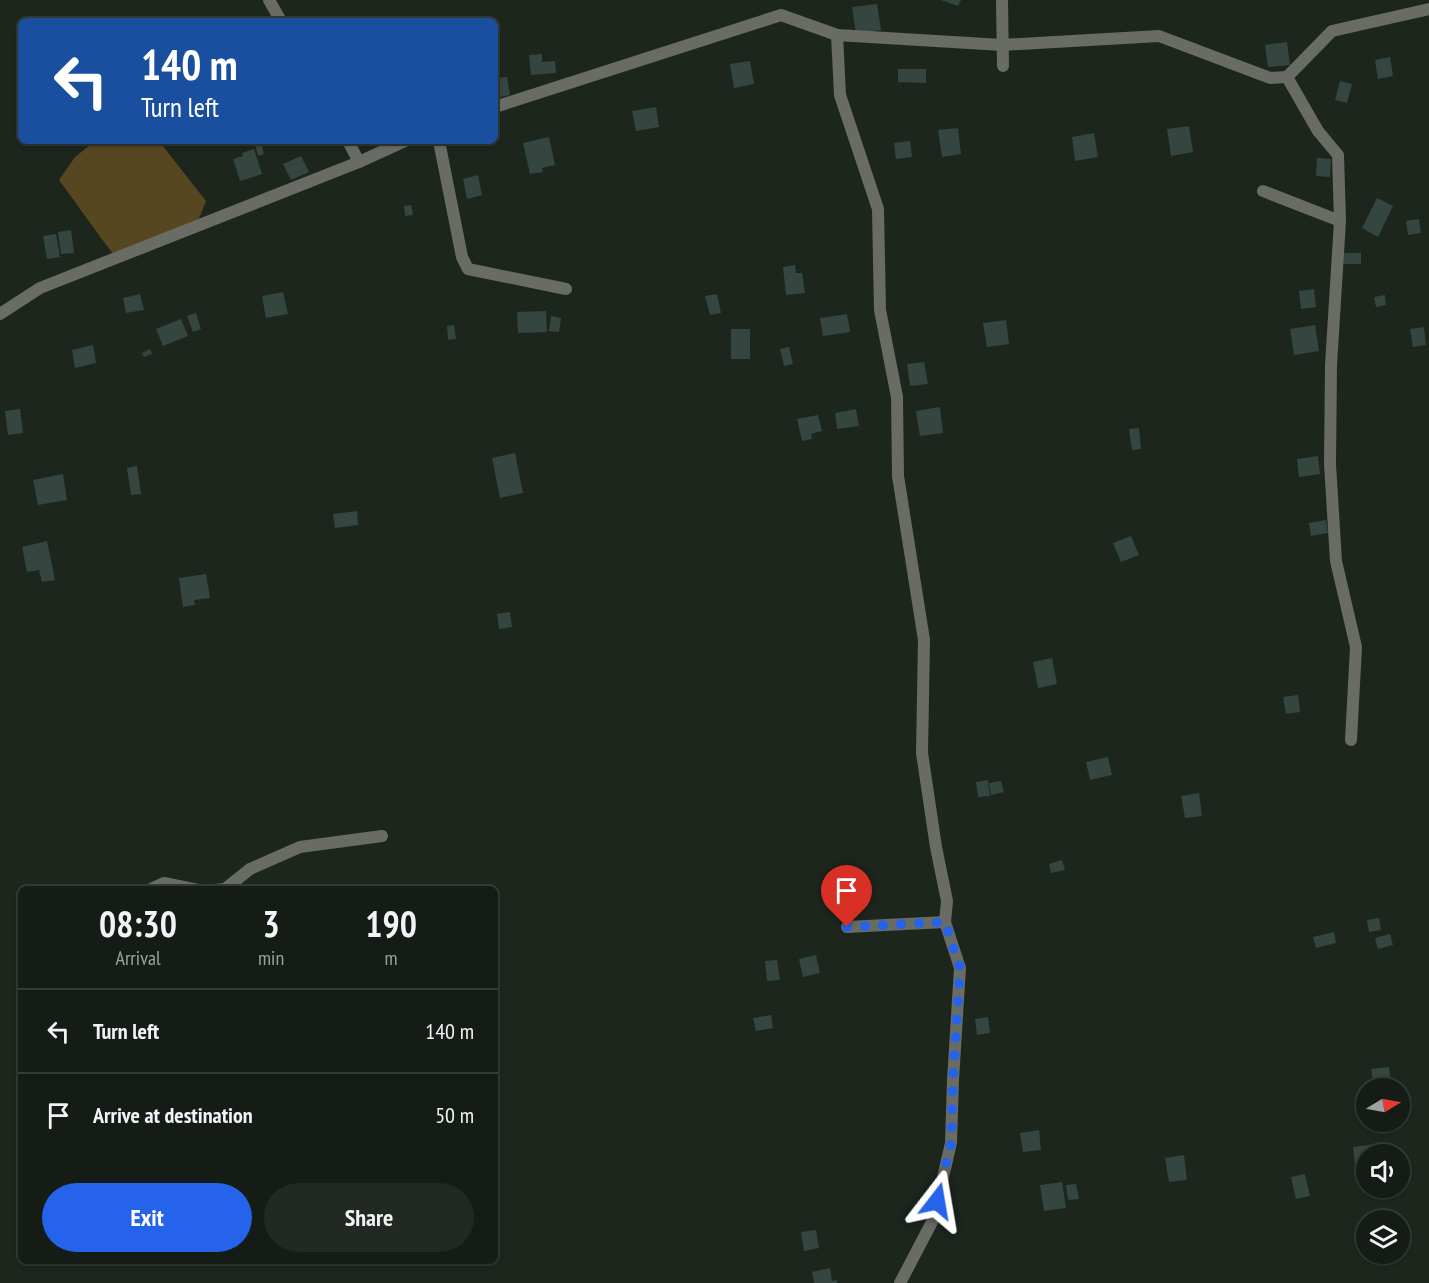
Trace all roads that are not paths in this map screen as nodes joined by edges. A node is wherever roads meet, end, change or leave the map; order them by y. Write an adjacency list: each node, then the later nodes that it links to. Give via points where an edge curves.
1 (269, 0): 4 (street)
2 (1002, 0): 6 (street)
3 (1429, 9): 8 (street, via 1332,31)
4 (279, 18)
5 (837, 35): 6 (street); 9 (street, via 781,15); 23 (street, via 840,95 878,210 880,310 897,397 898,476 924,640 922,753 947,901)
6 (1002, 45): 7 (street); 8 (street, via 1159,36 1269,78)
7 (1003, 66)
8 (1287, 77): 15 (street, via 1318,131 1338,155)
9 (498, 106)
10 (350, 144): 13 (street)
11 (399, 144): 13 (street)
12 (440, 144): 16 (street, via 462,257 468,269)
13 (360, 162): 17 (street, via 40,288)
14 (1263, 191): 15 (street)
15 (1340, 220): 18 (street, via 1331,365 1330,464 1336,561 1356,647)
16 (566, 289)
17 (0, 314)
18 (1352, 740)
19 (382, 837): 22 (street, via 300,847 250,869)
20 (158, 886): 21 (street)
21 (179, 886)
22 (229, 886)
23 (945, 922): 24 (street); 25 (street, via 960,968 951,1143 933,1220)
24 (847, 927)
25 (900, 1283)

